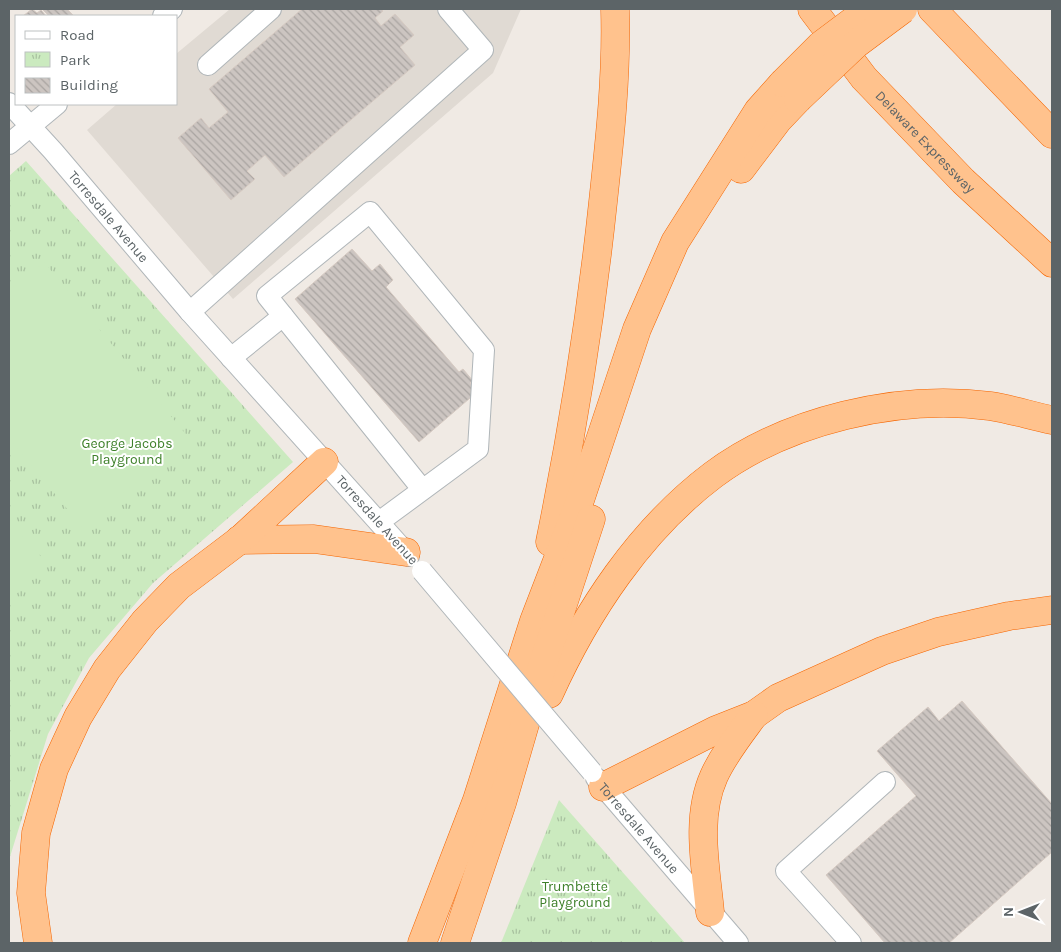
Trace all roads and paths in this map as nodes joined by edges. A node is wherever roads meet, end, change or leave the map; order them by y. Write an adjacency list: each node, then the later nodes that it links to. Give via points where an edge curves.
1 (272, 9): 8 (street)
2 (448, 9): 16 (street, via 483,50)
3 (615, 9): 26 (highway, via 613,95 593,300 573,425)
4 (812, 9): 15 (highway, Delaware Expressway, via 864,78 963,181)
5 (869, 9): 9 (highway, bridge, via 821,45)
6 (903, 9): 9 (highway, bridge)
7 (932, 9): 13 (highway)
8 (208, 65)
9 (790, 91): 26 (highway, via 758,111 675,242 637,329 576,512); 30 (highway, via 778,120 692,241 664,305 536,686)
10 (9, 102): 12 (street, Torresdale Avenue)
11 (56, 105): 12 (street)
12 (30, 125): 14 (street); 16 (street, Torresdale Avenue)
13 (1052, 134)
14 (9, 144)
15 (1052, 263)
16 (190, 312): 18 (street, Torresdale Avenue)
17 (283, 316): 18 (street); 21 (street); 21 (street, via 267,296 370,212 484,350 478,448)
18 (231, 358): 20 (street, Torresdale Avenue)
19 (1052, 420): 30 (highway, via 989,406 922,403 857,412 802,428 755,450 714,475 677,506 631,556 596,608 554,684)
20 (324, 462): 22 (street, Torresdale Avenue); 23 (highway)
21 (422, 490): 22 (street)
22 (379, 522): 24 (street, Torresdale Avenue)
23 (239, 540): 24 (highway, via 314,539); 33 (highway, via 179,586 145,622 107,669 78,717 54,769 36,833 30,893)
24 (414, 562): 28 (street, Torresdale Avenue, bridge)
25 (1052, 610): 27 (highway, via 938,632 882,651 778,698)
26 (534, 621): 32 (highway, via 477,800)
27 (754, 715): 28 (highway); 31 (highway, via 714,776 708,798 704,859)
28 (597, 780): 31 (street, Torresdale Avenue)
29 (885, 782): 38 (street, via 786,871)
30 (502, 804): 36 (highway)
31 (710, 912): 37 (street, Torresdale Avenue)
32 (434, 914): 34 (highway); 35 (highway)
33 (38, 943)
34 (408, 943)
35 (422, 943)
36 (455, 943)
37 (738, 943)
38 (851, 943)

